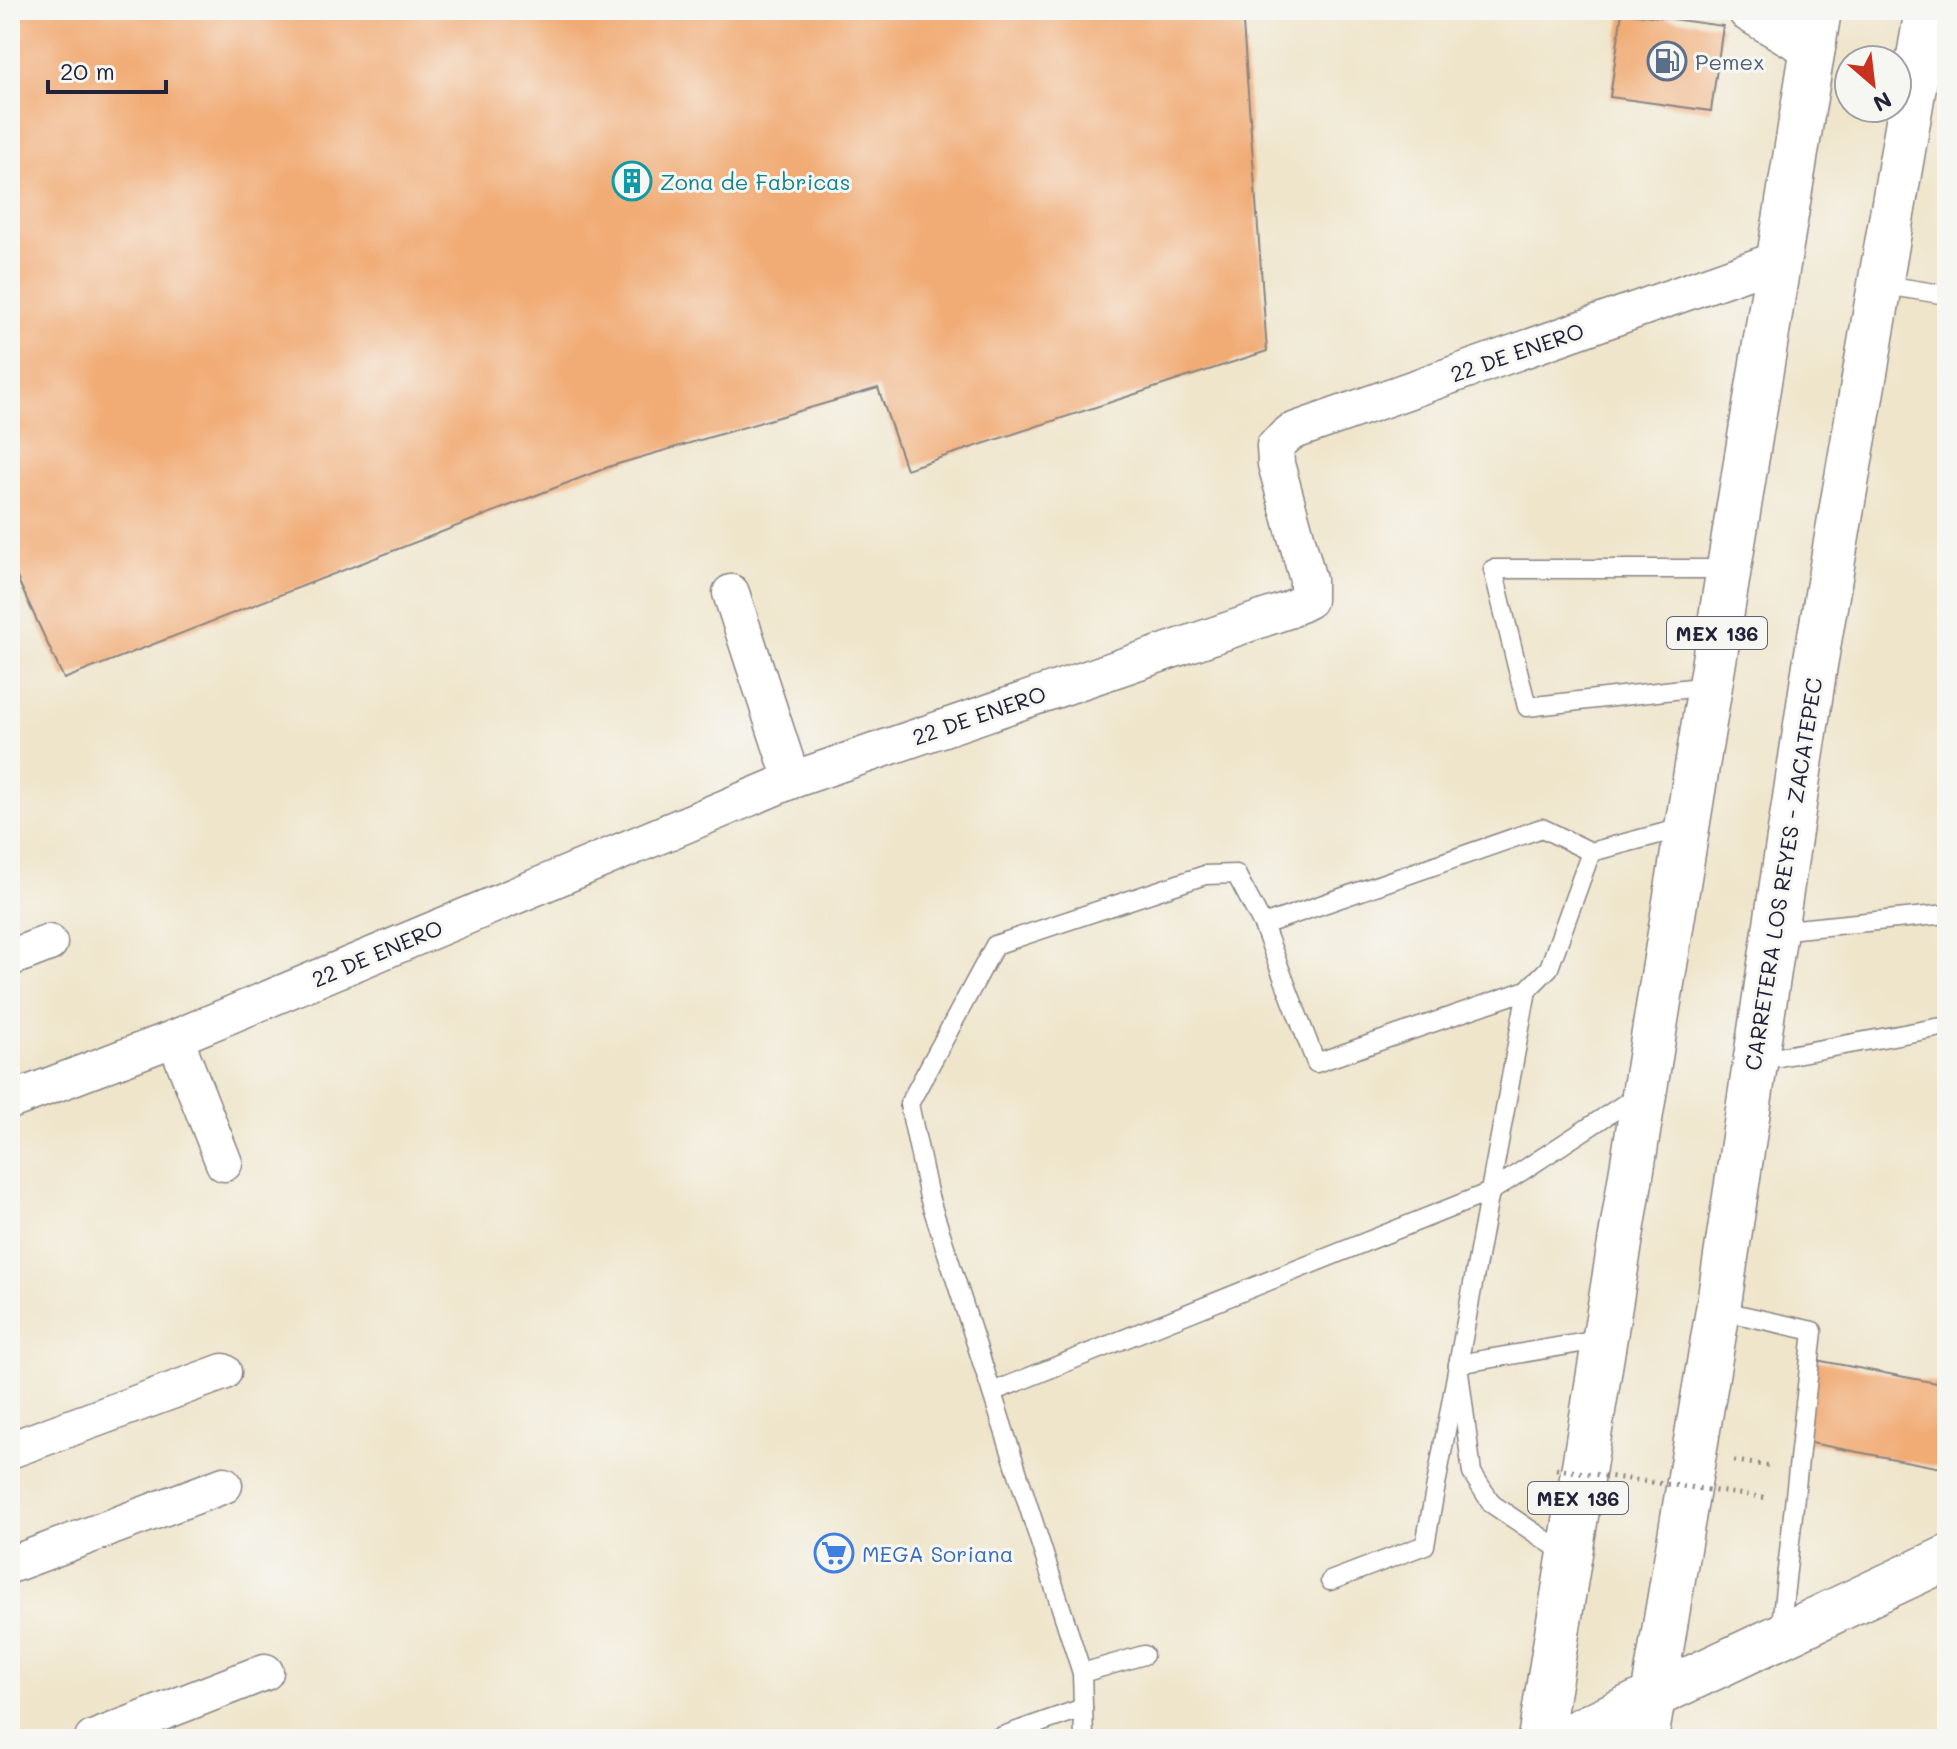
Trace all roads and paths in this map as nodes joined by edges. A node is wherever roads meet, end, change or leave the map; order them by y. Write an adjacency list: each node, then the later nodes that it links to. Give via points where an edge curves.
1 (1750, 10): 3 (main road)
2 (1927, 10): 5 (main road, CARRETERA LOS REYES - ZACATEPEC)
3 (1816, 28): 4 (main road, MEX 136)
4 (1777, 260): 7 (main road, MEX 136); 10 (street, 22 DE ENERO, via 1291,432 1275,446 1276,464 1308,580 1308,600)
5 (1879, 284): 6 (lane); 15 (main road, CARRETERA LOS REYES - ZACATEPEC)
6 (1947, 295)
7 (1728, 569): 9 (main road, MEX 136); 9 (lane, via 1493,569 1527,707)
8 (731, 593): 10 (street)
9 (1708, 686): 11 (main road, MEX 136)
10 (792, 780): 20 (street, 22 DE ENERO)
11 (1686, 827): 12 (lane); 22 (main road, MEX 136)
12 (1591, 852): 14 (lane, via 1542,828); 18 (lane, via 1549,968)
13 (1947, 914): 15 (lane)
14 (1263, 925): 18 (lane, via 1316,1063); 30 (lane, via 1236,874 1205,875 995,945 909,1104 929,1197)
15 (1776, 931): 21 (main road, CARRETERA LOS REYES - ZACATEPEC)
16 (49, 943): 17 (street)
17 (10, 958)
18 (1527, 990): 25 (lane)
19 (1947, 1026): 21 (lane)
20 (175, 1038): 23 (street, 22 DE ENERO); 24 (street)
21 (1754, 1061): 26 (main road, CARRETERA LOS REYES - ZACATEPEC)
22 (1643, 1091): 25 (lane); 27 (main road, MEX 136)
23 (10, 1101)
24 (224, 1163)
25 (1490, 1192): 28 (lane); 30 (lane)
26 (1718, 1310): 39 (lane, via 1813,1331); 44 (main road, CARRETERA LOS REYES - ZACATEPEC)
27 (1604, 1339): 28 (lane); 35 (main road, MEX 136)
28 (1458, 1364): 35 (lane, via 1472,1473 1492,1504); 38 (lane, via 1425,1545)
29 (223, 1372): 31 (street)
30 (992, 1392): 42 (lane)
31 (10, 1450)
32 (1556, 1469): 34 (path, bridge)
33 (224, 1485): 37 (street)
34 (1768, 1498)
35 (1569, 1556): 48 (main road, MEX 136)
36 (1947, 1558): 39 (main road)
37 (10, 1565)
38 (1330, 1581)
39 (1780, 1637): 44 (main road)
40 (1144, 1655): 42 (lane)
41 (265, 1672): 45 (street)
42 (1082, 1673): 43 (lane)
43 (1083, 1708): 46 (lane); 47 (lane)
44 (1649, 1718): 49 (main road)
45 (93, 1739)
46 (994, 1739)
47 (1084, 1739)
48 (1540, 1739)
49 (1562, 1739)

